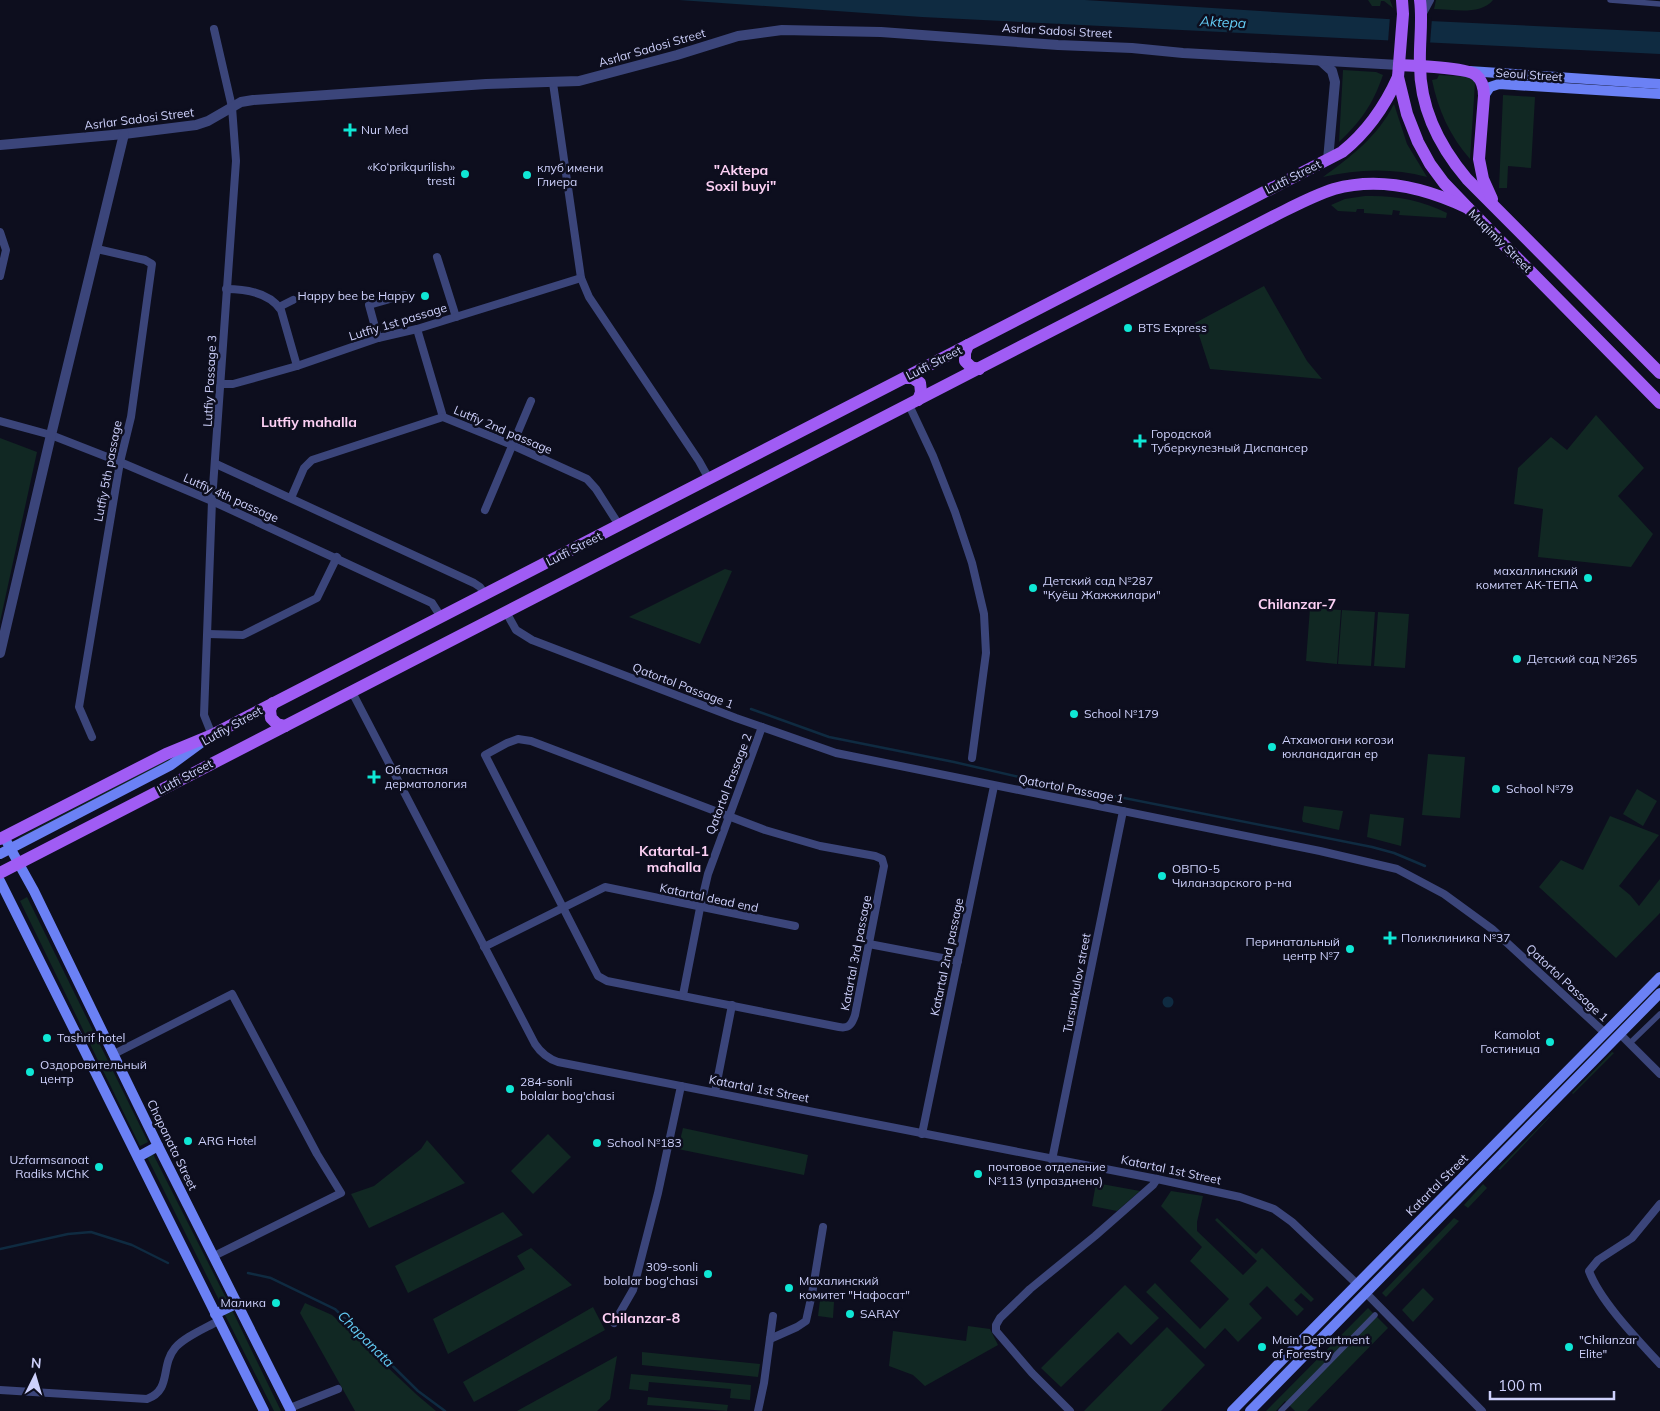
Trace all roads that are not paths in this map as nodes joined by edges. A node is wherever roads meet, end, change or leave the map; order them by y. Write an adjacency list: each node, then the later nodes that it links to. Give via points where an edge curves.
1 (1400, 0): 11 (main road, Muqimiy Street, via 1403,14)
2 (1420, 0): 7 (main road, Muqimiy Street)
3 (1424, 0): 7 (main road)
4 (1430, 0): 7 (street)
5 (1610, 0): 6 (street)
6 (1660, 4)
7 (1422, 15): 10 (main road, Muqimiy Street)
8 (214, 28): 17 (street, Lutfiy Passage 3)
9 (1317, 61): 11 (street, Asrlar Sadosi Street); 13 (street, Asrlar Sadosi Street, via 881,32 782,30 738,36 588,79); 20 (street, via 1329,68 1335,82)
10 (1420, 67): 11 (main road, Seoul Street); 12 (main road, Seoul Street); 22 (main road, Muqimiy Street, via 1427,111 1440,142 1459,170)
11 (1398, 71): 20 (main road, Lutfi Street, via 1379,111 1364,131 1342,152); 21 (main road, Muqimiy Street, via 1407,114 1421,148 1444,182)
12 (1468, 71): 14 (main road, Seoul Street); 16 (main road, via 1480,80)
13 (553, 83): 17 (street, Asrlar Sadosi Street, via 486,84 253,100); 27 (street)
14 (1660, 84)
15 (1660, 94): 16 (main road, via 1500,84 1490,87)
16 (1484, 96): 22 (main road, via 1480,166 1485,186)
17 (232, 107): 18 (street, Asrlar Sadosi Street, via 202,123); 28 (street, Lutfiy Passage 3, via 236,161)
18 (124, 134): 19 (street, Asrlar Sadosi Street); 24 (street)
19 (0, 145)
20 (1328, 160): 35 (main road, Lutfi Street)
21 (1468, 208): 37 (main road, Lutfi Street, via 1410,187 1371,183 1333,190 1278,214); 43 (main road, Muqimiy Street)
22 (1499, 212): 38 (main road, Muqimiy Street)
23 (0, 232): 26 (street, via 6,250)
24 (96, 249): 46 (street); 48 (street, Lutfiy 5th passage, via 152,264 131,417)
25 (437, 257): 32 (street)
26 (0, 276)
27 (581, 278): 32 (street, Lutfiy 1st passage); 50 (street, via 589,297)
28 (226, 288): 31 (street, via 260,294); 40 (street, Lutfiy Passage 3)
29 (404, 295): 34 (street, via 369,305)
30 (293, 300): 31 (street)
31 (279, 307): 36 (street)
32 (456, 316): 33 (street, Lutfiy 1st passage)
33 (417, 329): 34 (street, Lutfiy 1st passage); 44 (street)
34 (378, 338): 36 (street, Lutfiy 1st passage)
35 (968, 345): 37 (main road, via 965,361 971,367); 39 (main road, Lutfi Street)
36 (296, 366): 40 (street, Lutfiy 1st passage, via 233,384)
37 (979, 368): 42 (main road, Lutfi Street)
38 (1660, 373)
39 (905, 378): 42 (main road, via 913,378 920,384 921,392); 50 (main road, Lutfi Street)
40 (221, 384): 49 (street, Lutfiy Passage 3)
41 (532, 401): 47 (street)
42 (914, 402): 57 (main road, Lutfi Street); 67 (street, via 972,563 984,614 986,653)
43 (1660, 403)
44 (443, 417): 47 (street, Lutfiy 2nd passage); 51 (street, Lutfiy 2nd passage, via 312,460 304,468)
45 (0, 421): 46 (street, Lutfiy 4th passage)
46 (51, 435): 48 (street, Lutfiy 4th passage); 60 (street)
47 (512, 445): 53 (street); 54 (street, Lutfiy 2nd passage, via 587,480)
48 (120, 462): 52 (street, Lutfiy 4th passage); 66 (street, Lutfiy 5th passage, via 79,707)
49 (216, 464): 51 (street, Lutfiy 4th passage); 52 (street, Lutfiy Passage 3)
50 (709, 479): 54 (main road, Lutfi Street)
51 (291, 498): 56 (street, Lutfiy 4th passage, via 474,583)
52 (212, 500): 55 (street, Lutfiy 4th passage); 59 (street, Lutfiy Passage 3)
53 (485, 510)
54 (619, 525): 56 (main road, Lutfi Street)
55 (337, 558): 58 (street, Lutfiy 4th passage, via 432,603); 59 (street, via 317,598 243,635)
56 (486, 594): 58 (main road, Lutfi Street)
57 (506, 612): 61 (main road); 64 (street, Qatortol Passage 1, via 516,630 532,640)
58 (441, 617): 62 (main road, Lutfiy Street)
59 (208, 634): 65 (street, Lutfiy Passage 3, via 204,715)
60 (0, 653)
61 (352, 692): 63 (main road, Lutfi Street); 80 (street, Katartal 1st Street)
62 (273, 704): 63 (main road, via 271,718); 65 (main road, Lutfiy Street)
63 (285, 726): 73 (main road, Lutfi Street)
64 (762, 727): 68 (street, Qatortol Passage 1, via 836,753); 70 (street, Qatortol Passage 2)
65 (212, 735): 71 (main road, Lutfi Street, via 166,754)
66 (92, 737)
67 (972, 758)
68 (994, 786): 69 (street, Qatortol Passage 1); 81 (street, Katartal 2nd passage)
69 (1123, 811): 87 (street, Qatortol Passage 1, via 1397,869 1444,894 1477,917); 97 (street, Tursunkulov street)
70 (728, 816): 76 (street, Katartal 3rd passage, via 530,741 518,739 499,747 485,755); 77 (street, Qatortol Passage 2); 79 (street, Katartal 3rd passage, via 799,841 882,859 884,866)
71 (4, 839): 72 (main road); 73 (main road, Chapanata Street)
72 (0, 854)
73 (19, 863): 74 (main road); 90 (main road, Chapanata Street)
74 (0, 873)
75 (0, 882): 96 (main road)
76 (564, 908): 77 (street, Katartal dead end, via 605,888); 80 (street, Katartal dead end); 84 (street, Katartal 3rd passage, via 595,972 603,979)
77 (700, 908): 78 (street, Katartal dead end); 84 (street, Qatortol Passage 2)
78 (795, 926)
79 (869, 944): 81 (street); 85 (street, Katartal 3rd passage, via 855,1015 848,1027)
80 (484, 947): 92 (street, Katartal 1st Street, via 544,1055 558,1062)
81 (958, 961): 94 (street, Katartal 2nd passage)
82 (1660, 977): 87 (main road, Katartal Street)
83 (1660, 993): 88 (main road, Katartal Street)
84 (683, 995): 85 (street, Katartal 3rd passage)
85 (732, 1005): 93 (street)
86 (1660, 1014): 89 (street)
87 (1608, 1030): 88 (main road); 99 (main road, Katartal Street)
88 (1616, 1037): 89 (street); 101 (main road, Katartal Street)
89 (1630, 1044): 91 (street)
90 (114, 1054): 95 (main road, Chapanata Street); 103 (street, via 232,994 341,1193)
91 (1660, 1074)
92 (681, 1086): 93 (street, Katartal 1st Street); 110 (street, via 633,1290)
93 (715, 1092): 94 (street, Katartal 1st Street)
94 (922, 1134): 97 (street, Katartal 1st Street)
95 (158, 1146): 96 (main road); 103 (main road, Chapanata Street)
96 (138, 1157): 109 (main road)
97 (1052, 1160): 98 (street, Katartal 1st Street)
98 (1157, 1179): 104 (street, Katartal 1st Street, via 1244,1198 1274,1209); 118 (street, via 1030,1289 996,1325 996,1331 1006,1344)
99 (1443, 1197): 101 (main road); 104 (main road, Katartal Street)
100 (1660, 1204): 112 (street, via 1632,1238 1598,1260 1589,1271 1594,1284)
101 (1452, 1205): 105 (main road, Katartal Street)
102 (823, 1227): 111 (street, via 806,1321)
103 (214, 1256): 106 (main road, Chapanata Street)
104 (1357, 1284): 105 (main road); 119 (main road, Katartal Street)
105 (1366, 1293): 120 (main road, Katartal Street); 122 (street)
106 (238, 1303): 109 (main road); 115 (main road, Chapanata Street)
107 (1375, 1315): 121 (street)
108 (772, 1316): 111 (street)
109 (217, 1318): 114 (street, via 176,1346 167,1359 164,1383 155,1396 147,1399); 116 (main road)
110 (614, 1323)
111 (770, 1339): 117 (street)
112 (1660, 1364)
113 (338, 1389): 115 (street)
114 (0, 1390)
115 (291, 1410)
116 (264, 1411)
117 (758, 1411)
118 (1070, 1411)
119 (1232, 1411)
120 (1250, 1411)
121 (1281, 1411)
122 (1482, 1411)

